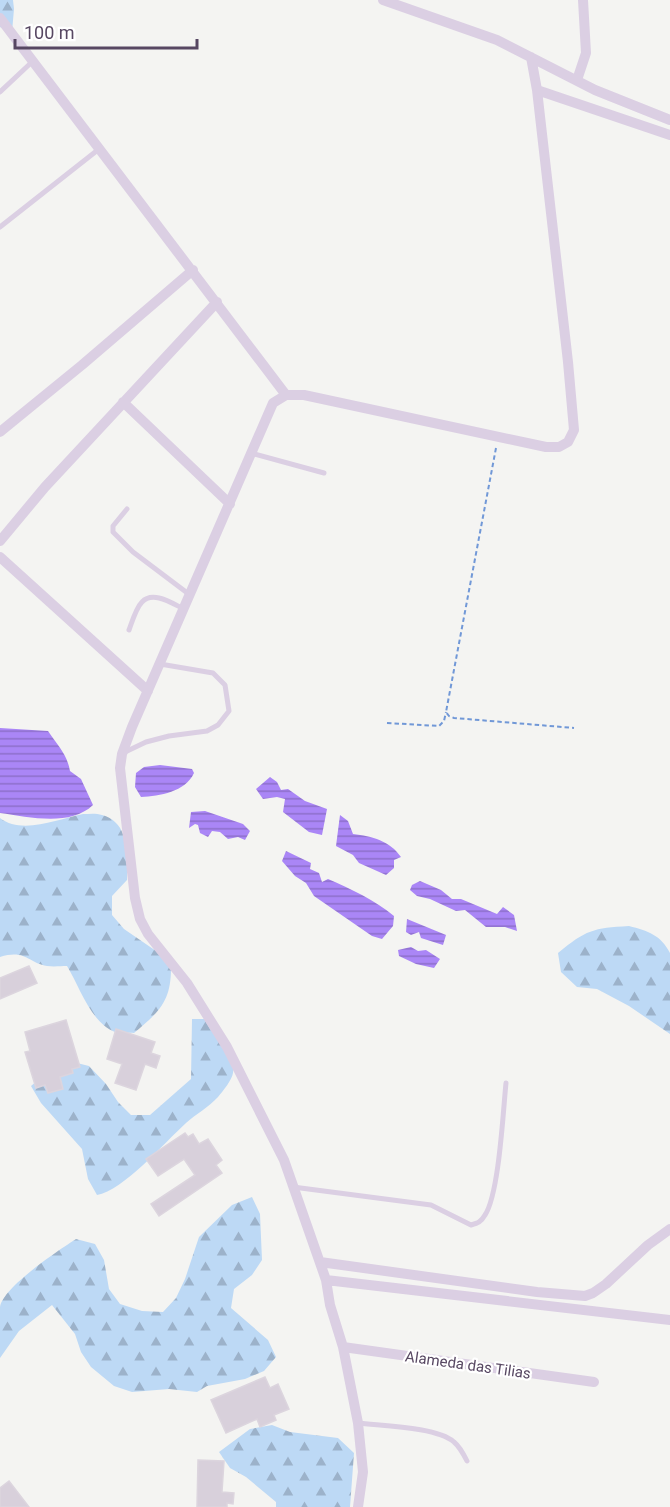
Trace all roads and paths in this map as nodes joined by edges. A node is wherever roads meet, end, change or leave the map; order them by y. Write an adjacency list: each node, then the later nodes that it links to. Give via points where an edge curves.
1 (382, 0): 4 (street, via 498,40)
2 (583, 0): 6 (street, via 586,53)
3 (0, 18): 5 (street)
4 (531, 57): 6 (street); 7 (street)
5 (33, 61): 8 (lane); 11 (street)
6 (577, 80): 9 (street)
7 (537, 90): 10 (street); 18 (street, via 574,430 568,442 559,447)
8 (0, 92)
9 (670, 120)
10 (670, 135)
11 (100, 148): 12 (lane); 13 (street)
12 (0, 227)
13 (193, 270): 14 (street); 17 (street)
14 (216, 302): 15 (street); 16 (street)
15 (286, 395): 18 (street, via 304,395); 19 (street, via 273,403)
16 (123, 402): 21 (street); 23 (street)
17 (0, 432)
18 (499, 437): 30 (path)
19 (251, 453): 20 (lane); 21 (street)
20 (324, 473)
21 (230, 504): 25 (street)
22 (127, 509): 25 (lane, via 113,526 113,532)
23 (0, 541)
24 (0, 557): 29 (street)
25 (190, 595): 26 (street)
26 (184, 609): 27 (lane, via 150,598 142,602); 28 (street)
27 (129, 630)
28 (160, 664): 29 (street); 33 (lane, via 213,673 225,685 229,711 207,731 146,742)
29 (148, 691): 33 (street)
30 (446, 712): 31 (path, via 439,726); 32 (path, via 454,718)
31 (387, 723)
32 (574, 728)
33 (122, 754): 35 (street, via 128,844 140,919 227,1047 284,1160)
34 (506, 1083): 35 (lane, via 492,1195 480,1222 471,1225 431,1205)
35 (293, 1187): 37 (street)
36 (670, 1229): 37 (street, via 606,1284 585,1296)
37 (320, 1262): 38 (street)
38 (326, 1280): 39 (street); 40 (street)
39 (670, 1320)
40 (343, 1347): 41 (street, Alameda das Tilias); 42 (street)
41 (594, 1382)
42 (358, 1423): 43 (lane, via 427,1431 450,1438); 44 (street, via 363,1472)
43 (467, 1461)
44 (358, 1507)

